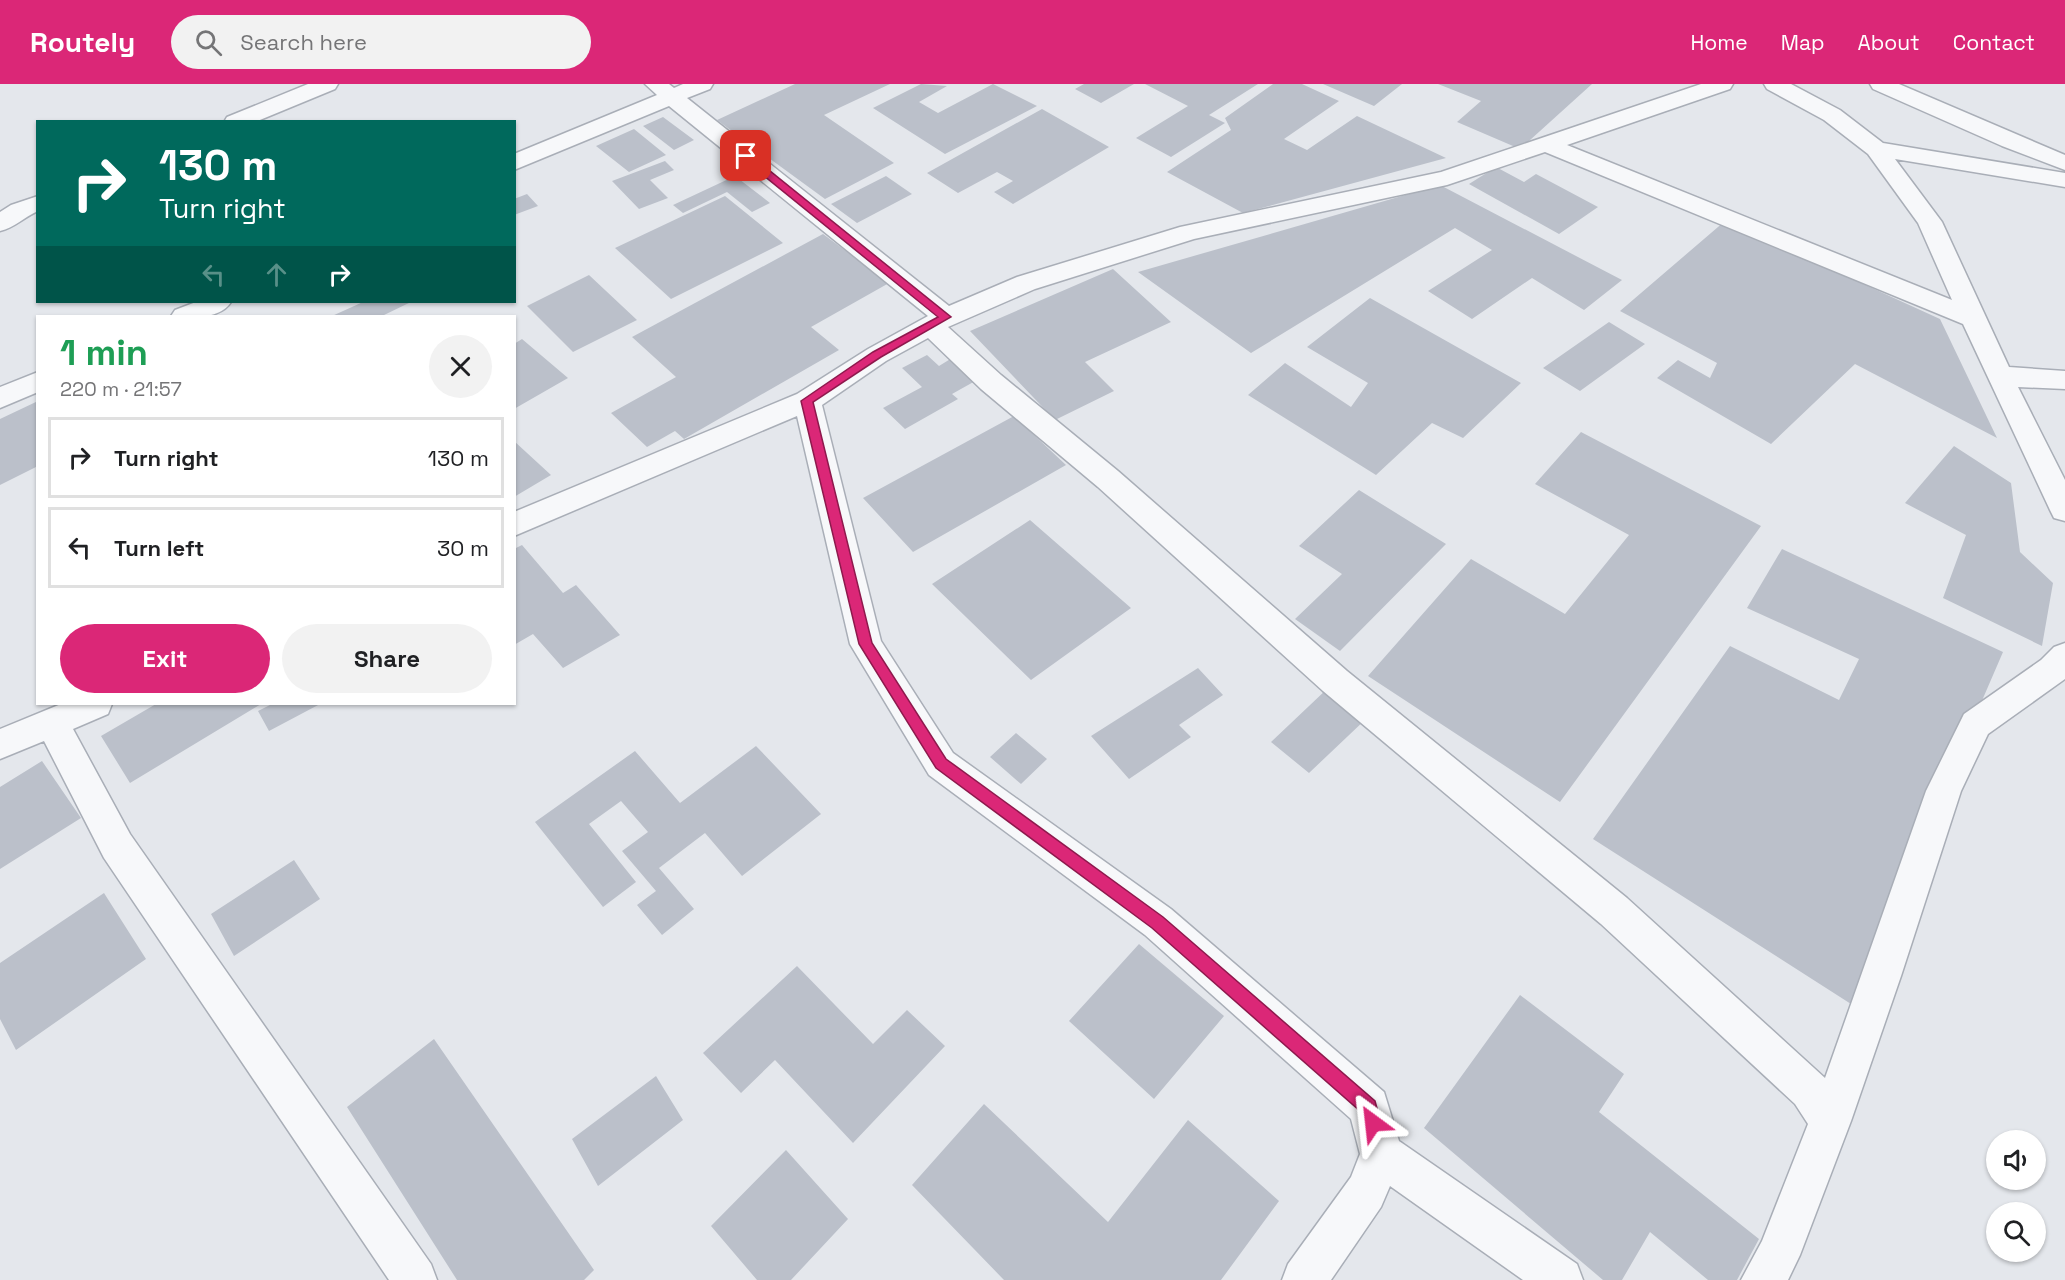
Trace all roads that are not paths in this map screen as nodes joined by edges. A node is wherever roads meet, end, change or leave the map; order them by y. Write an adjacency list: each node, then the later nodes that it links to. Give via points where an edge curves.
1 (327, 84): 7 (street)
2 (702, 84): 6 (street)
3 (1722, 84): 8 (street)
4 (1775, 84): 9 (street, via 1832,115)
5 (1881, 84): 11 (street)
6 (664, 90): 10 (street); 18 (street)
7 (240, 120)
8 (1545, 144): 17 (street); 18 (street, via 1447,178 1189,232 1026,283)
9 (1876, 149): 12 (street); 17 (street, via 1930,222)
10 (516, 162)
11 (2065, 163)
12 (2065, 180)
13 (36, 204): 14 (street)
14 (0, 224)
15 (216, 303): 16 (street)
16 (186, 315)
17 (1972, 318): 19 (street)
18 (939, 322): 23 (street, via 877,355); 30 (street, via 991,382 1108,479 1335,681 1614,911 1809,1090)
19 (1999, 376): 20 (street); 24 (street)
20 (2065, 380)
21 (36, 382): 22 (street)
22 (0, 398)
23 (807, 401): 25 (street); 31 (street, via 866,644 941,764 1158,922 1369,1107)
24 (2065, 510)
25 (516, 524)
26 (2061, 670): 30 (street, via 1976,724 1944,790)
27 (94, 705): 28 (street)
28 (52, 722): 29 (street); 32 (street, via 117,846)
29 (0, 744)
30 (1830, 1122): 35 (street, via 1778,1256)
31 (1381, 1155): 33 (street, via 1366,1192); 34 (street)
32 (415, 1280)
33 (1304, 1280)
34 (1561, 1280)
35 (1762, 1280)

